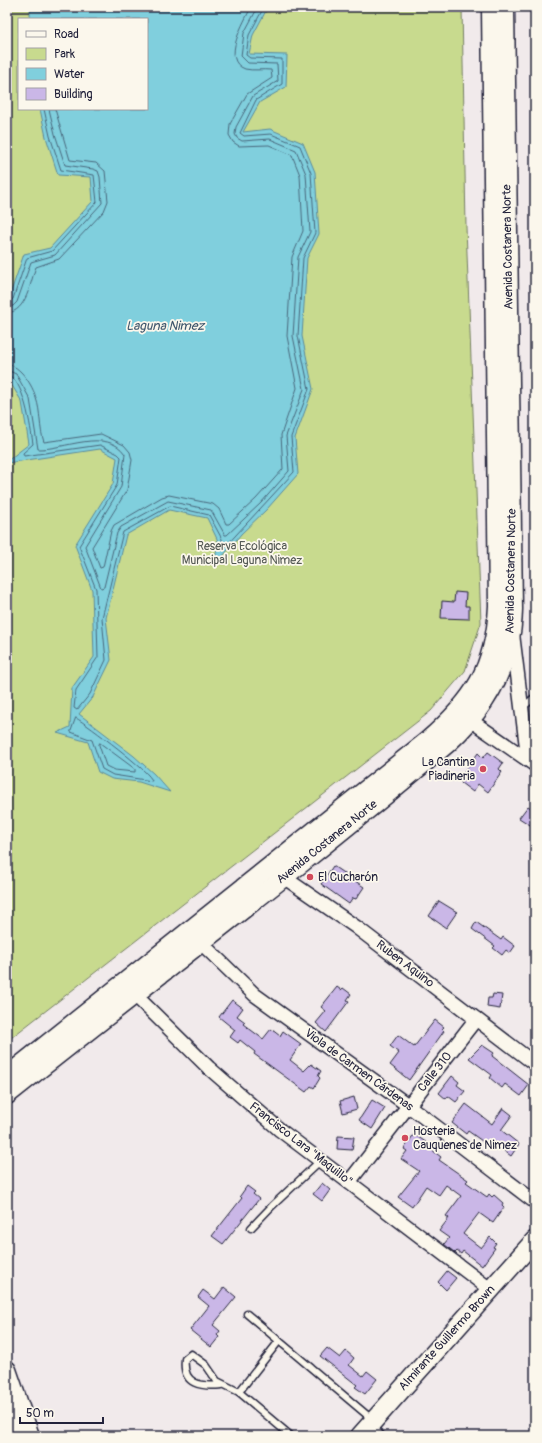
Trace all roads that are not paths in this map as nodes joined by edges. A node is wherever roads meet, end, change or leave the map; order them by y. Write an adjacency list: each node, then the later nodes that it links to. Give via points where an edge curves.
1 (490, 7): 3 (street, Avenida Costanera Norte)
2 (505, 7): 3 (street, Avenida Costanera Norte)
3 (500, 210): 4 (street, Avenida Costanera Norte); 7 (street, Avenida Costanera Norte, via 497,623 486,669)
4 (512, 631): 6 (street); 7 (street, Avenida Costanera Norte, via 499,673 486,699)
5 (535, 697): 6 (lane)
6 (522, 707): 8 (street)
7 (465, 716): 8 (street); 9 (street, Avenida Costanera Norte, via 448,743)
8 (531, 762)
9 (280, 871): 10 (street, Avenida Costanera Norte); 12 (street, Ruben Aquino)
10 (194, 937): 11 (street, Avenida Costanera Norte); 16 (street, Viola de Carmen Cárdenas, via 255,995)
11 (129, 989): 14 (street, Avenida Costanera Norte); 15 (street, Avenida Costanera Norte); 17 (street, Francisco Lara "Maquillo", via 209,1068)
12 (476, 1019): 13 (street, Ruben Aquino); 16 (street, Calle 310)
13 (535, 1064)
14 (7, 1076)
15 (7, 1096)
16 (409, 1106): 18 (street, Calle 310); 19 (street, Viola de Carmen Cárdenas)
17 (320, 1161): 18 (street, Francisco Lara "Maquillo"); 20 (lane)
18 (349, 1182): 22 (street, Francisco Lara "Maquillo")
19 (535, 1202)
20 (251, 1228)
21 (535, 1240): 22 (street, Almirante Guillermo Brown)
22 (491, 1290): 29 (street, Almirante Guillermo Brown)
23 (247, 1314): 24 (lane)
24 (279, 1341): 27 (lane); 29 (lane)
25 (7, 1370): 31 (street)
26 (222, 1385): 26 (lane, via 198,1357 191,1354 185,1359 184,1368 188,1378 195,1383 207,1386); 27 (lane)
27 (239, 1392): 32 (lane)
28 (7, 1414): 30 (street)
29 (371, 1429)
30 (14, 1436)
31 (30, 1436)
32 (291, 1436)

